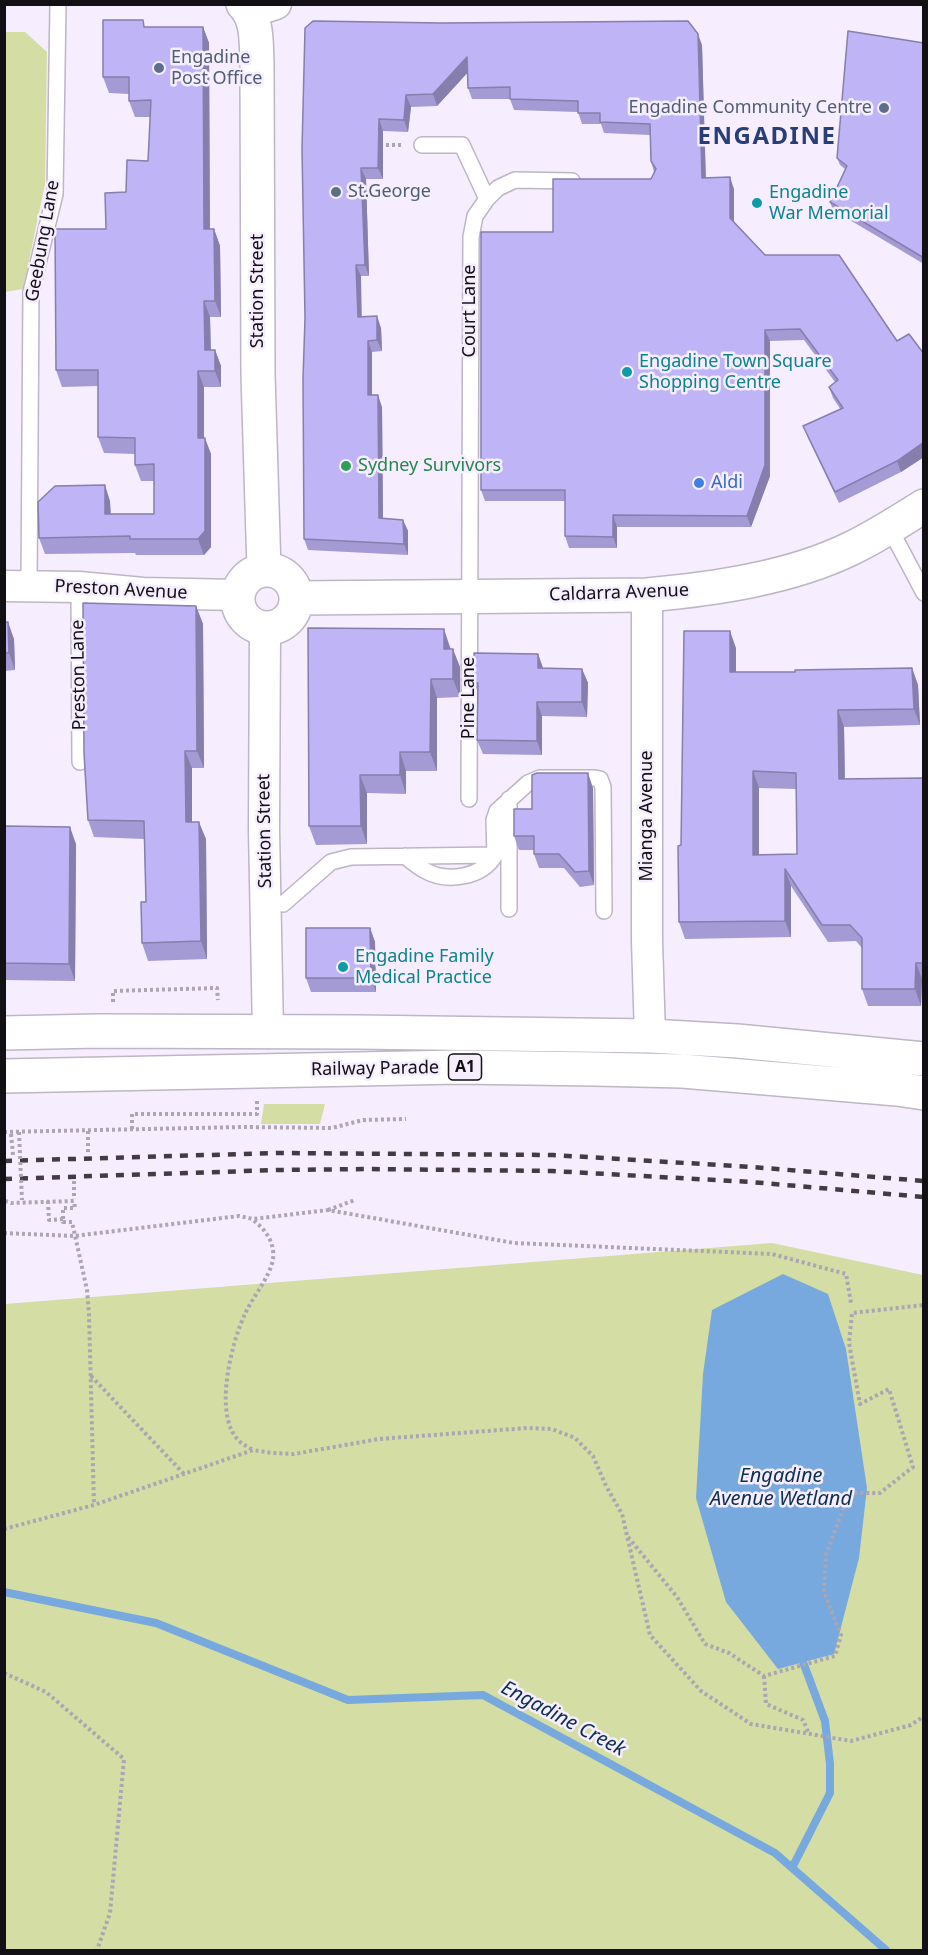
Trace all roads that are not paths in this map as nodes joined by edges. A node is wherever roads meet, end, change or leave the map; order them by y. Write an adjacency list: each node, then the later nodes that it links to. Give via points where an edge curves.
1 (57, 4): 9 (lane, Geebung Lane, via 55,194 31,292)
2 (257, 7): 8 (main road, Station Street, via 258,375)
3 (422, 145): 5 (lane, via 462,145)
4 (582, 181): 5 (lane, Court Lane, via 515,180)
5 (487, 199): 13 (lane, Court Lane, via 475,216 471,237)
6 (924, 506): 7 (main road, Caldarra Avenue)
7 (890, 528): 11 (lane); 14 (main road, Caldarra Avenue, via 850,549 761,578)
8 (264, 570): 12 (main road, via 247,578); 15 (main road, via 290,581)
9 (17, 586): 10 (street, Preston Avenue)
10 (79, 587): 12 (street, Preston Avenue); 17 (lane, Preston Lane)
11 (924, 594)
12 (237, 595): 16 (main road, via 241,614 255,627)
13 (469, 596): 14 (main road, Caldarra Avenue); 15 (main road, Caldarra Avenue); 18 (lane, Pine Lane)
14 (647, 596): 27 (street, Mianga Avenue)
15 (296, 598): 16 (main road, via 291,617 284,624)
16 (265, 629): 25 (street, Station Street)
17 (80, 762)
18 (469, 799)
19 (509, 799): 20 (lane, via 495,816); 23 (lane); 24 (lane, via 540,778 600,779)
20 (495, 855): 21 (lane); 21 (lane, via 488,864 466,876 440,876 425,871)
21 (405, 856): 22 (lane, via 351,857 331,862)
22 (284, 904)
23 (509, 909)
24 (604, 911)
25 (268, 1032): 26 (main road, Railway Parade / A1); 27 (main road, Railway Parade / A1)
26 (4, 1033)
27 (650, 1036): 28 (main road, Railway Parade / A1)
28 (924, 1059)
29 (4, 1076): 30 (main road, Railway Parade / A1, via 595,1068 682,1071)
30 (924, 1093)

